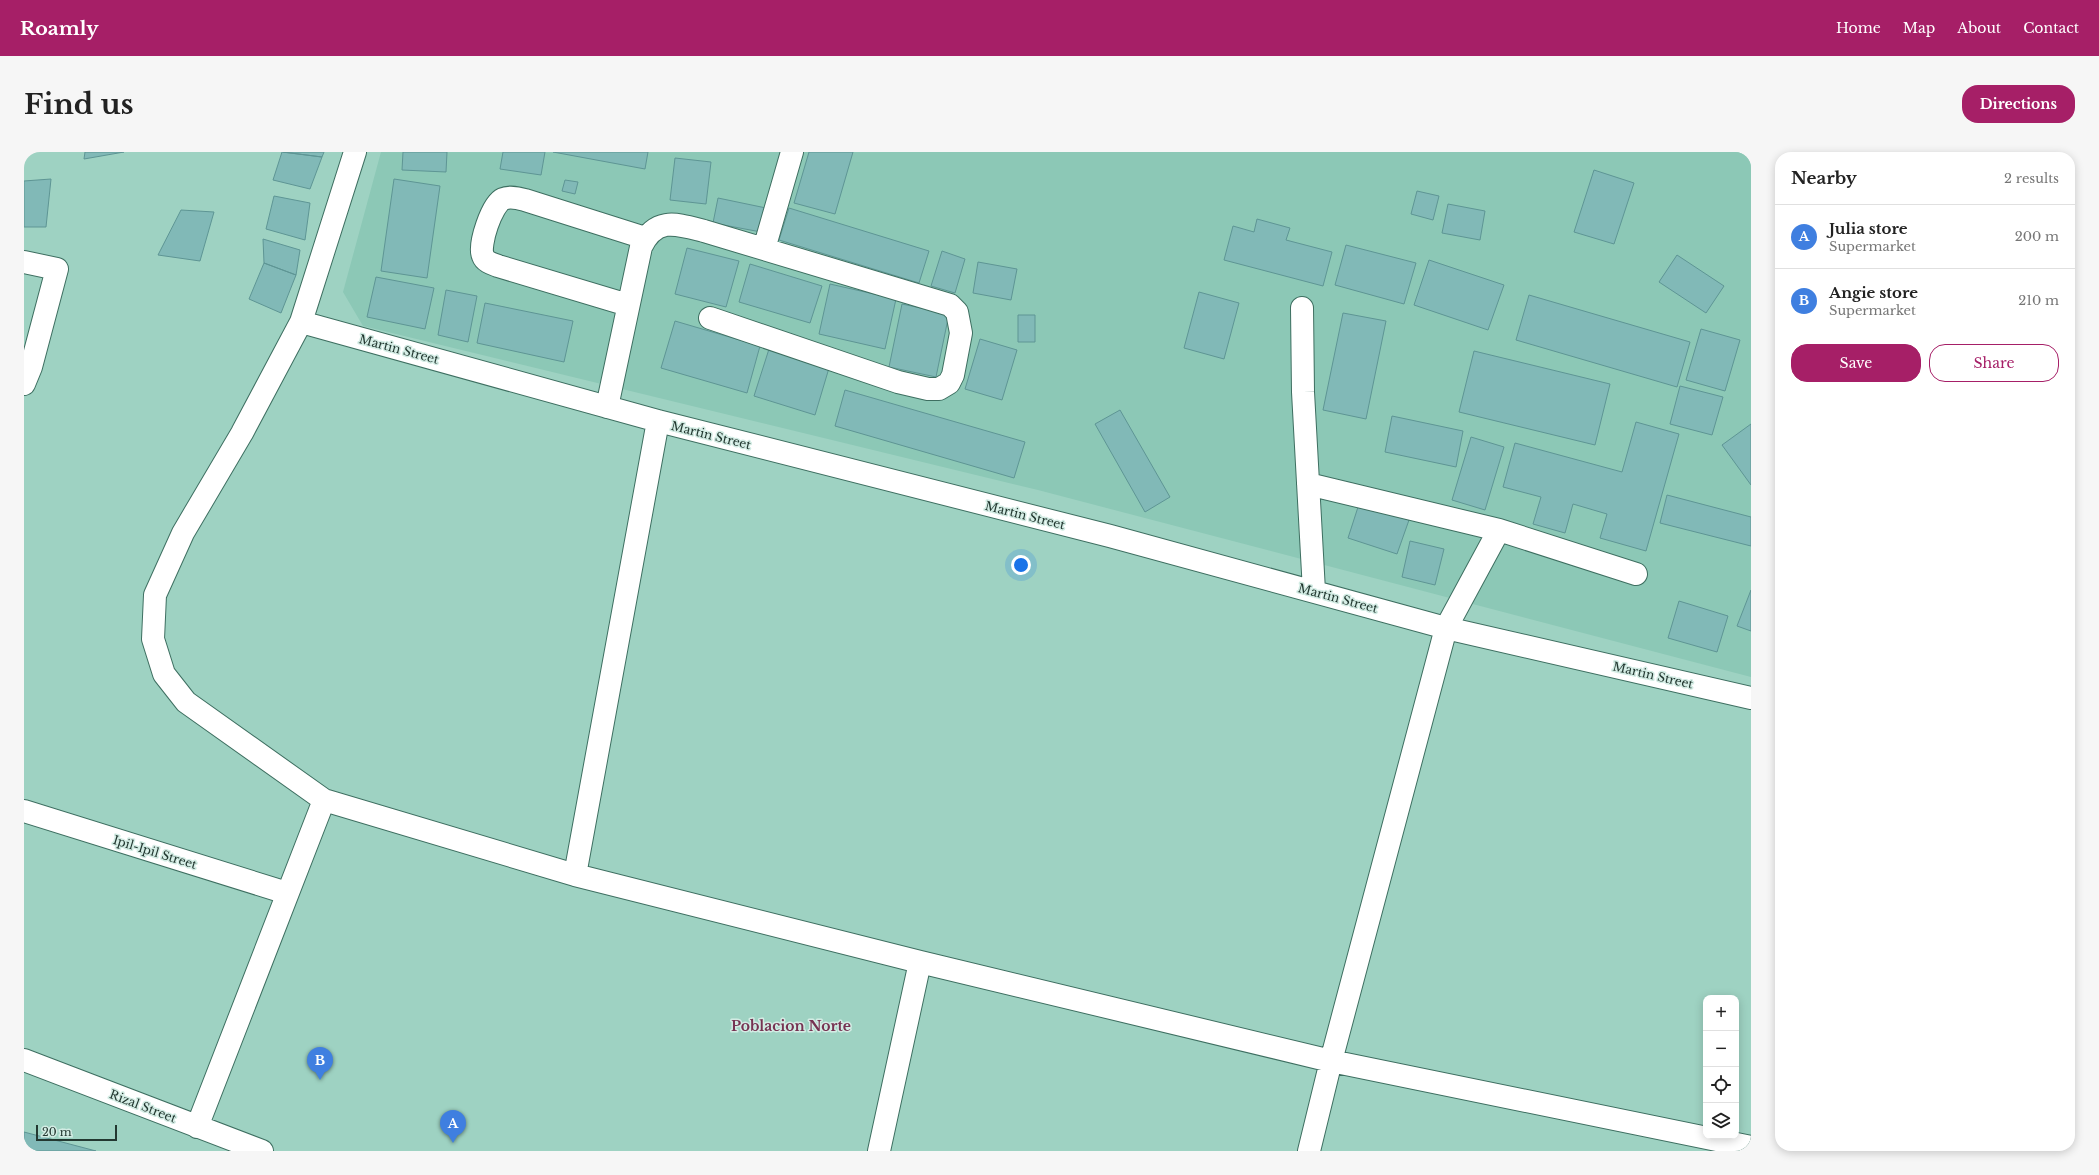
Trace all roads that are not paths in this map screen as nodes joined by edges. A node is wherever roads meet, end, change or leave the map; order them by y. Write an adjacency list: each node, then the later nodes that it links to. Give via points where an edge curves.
1 (354, 152): 9 (street)
2 (792, 152): 4 (street)
3 (646, 238): 4 (street, via 662,225 678,224); 6 (street, via 641,247); 6 (street, via 525,200 510,198 503,199 495,205 482,245 482,256 498,266)
4 (764, 249): 8 (street, via 950,305 957,312 961,332 953,375 949,383 939,389 928,389 898,382)
5 (24, 262): 10 (street, via 57,269 31,367)
6 (628, 306): 11 (street)
7 (1302, 308): 13 (street)
8 (710, 318)
9 (301, 322): 11 (street, Martin Street); 19 (street, via 242,433 183,533 155,595 153,639 164,674 186,702)
10 (24, 384)
11 (607, 407): 12 (street, Martin Street)
12 (658, 421): 16 (street, Martin Street); 21 (street)
13 (1308, 484): 14 (street); 16 (street)
14 (1499, 530): 15 (street); 17 (street)
15 (1636, 574)
16 (1314, 591): 17 (street, Martin Street)
17 (1446, 628): 18 (street, Martin Street); 25 (street)
18 (1751, 698)
19 (324, 800): 21 (street); 22 (street)
20 (24, 811): 22 (street, Ipil-Ipil Street)
21 (575, 876): 23 (street)
22 (286, 894): 26 (street)
23 (920, 962): 25 (street); 29 (street)
24 (24, 1060): 26 (street, Rizal Street)
25 (1331, 1061): 27 (street); 30 (street)
26 (197, 1127): 28 (street, Rizal Street)
27 (1751, 1147)
28 (262, 1151)
29 (879, 1151)
30 (1309, 1151)

